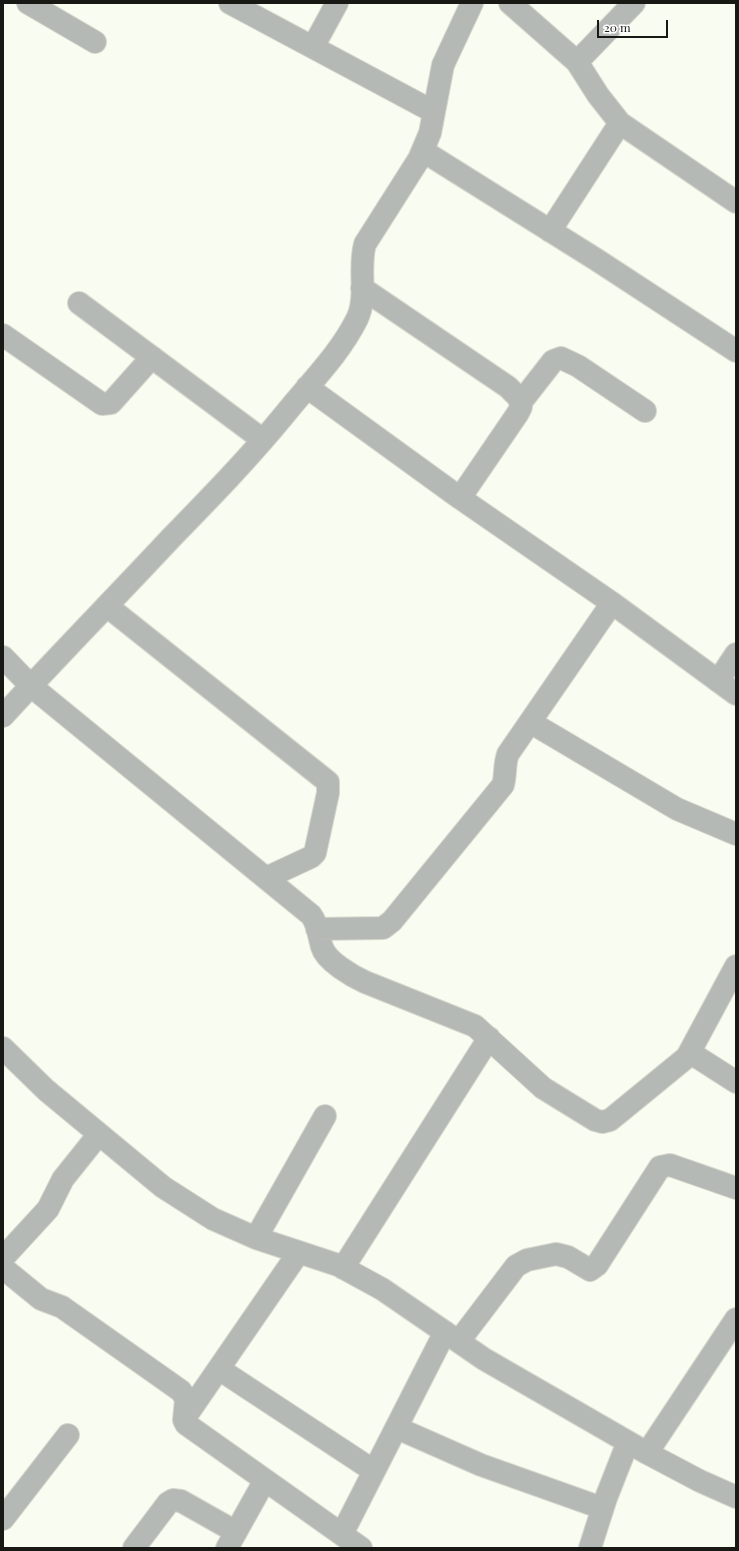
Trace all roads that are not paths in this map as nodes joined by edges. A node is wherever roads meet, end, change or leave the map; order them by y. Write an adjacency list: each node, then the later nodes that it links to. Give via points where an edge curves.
1 (28, 3): 7 (street)
2 (230, 3): 8 (street)
3 (337, 3): 8 (street)
4 (472, 3): 10 (street, via 443,65)
5 (510, 3): 9 (street)
6 (634, 3): 9 (street)
7 (95, 42)
8 (313, 47): 10 (street)
9 (577, 62): 11 (street, via 598,95)
10 (434, 112): 12 (street)
11 (620, 122): 13 (street); 14 (street)
12 (423, 151): 14 (street); 15 (street, via 365,244 362,254)
13 (736, 202)
14 (550, 230): 18 (street)
15 (362, 288): 20 (street, via 361,306 351,330); 21 (street, via 508,387)
16 (79, 303): 19 (street)
17 (3, 335): 19 (street, via 102,404 111,403)
18 (736, 351)
19 (152, 358): 23 (street)
20 (307, 387): 23 (street); 24 (street)
21 (520, 402): 22 (street, via 553,361 561,358 578,366); 24 (street, via 518,413)
22 (646, 411)
23 (263, 440): 26 (street)
24 (460, 498): 25 (street)
25 (612, 603): 29 (street); 33 (street)
26 (108, 606): 30 (street); 35 (street, via 328,782 315,853)
27 (736, 654): 29 (street)
28 (3, 657): 30 (street)
29 (718, 681): 31 (street)
30 (31, 686): 32 (street); 35 (street)
31 (736, 694)
32 (3, 716)
33 (530, 722): 34 (street, via 677,809); 36 (street, via 508,754 503,785 388,926)
34 (736, 834)
35 (266, 878): 36 (street, via 311,915)
36 (317, 929): 38 (street, via 325,954 354,976 466,1021)
37 (736, 966): 40 (street)
38 (489, 1038): 40 (street, via 543,1088 602,1122 610,1120); 49 (street)
39 (3, 1048): 43 (street, via 46,1090)
40 (687, 1057): 41 (street, via 697,1057)
41 (736, 1082)
42 (325, 1116): 45 (street)
43 (99, 1134): 45 (street, via 162,1187 213,1219); 47 (street, via 63,1179 48,1210)
44 (736, 1188): 51 (street, via 670,1165 660,1167 594,1268 590,1270 568,1257 556,1254 521,1262)
45 (256, 1238): 46 (street)
46 (299, 1252): 49 (street); 52 (street)
47 (3, 1258)
48 (3, 1268): 53 (street, via 42,1299 62,1307 181,1391 186,1399)
49 (343, 1268): 51 (street, via 382,1289)
50 (736, 1319): 57 (street)
51 (452, 1337): 54 (street); 56 (street)
52 (219, 1369): 53 (street); 58 (street)
53 (184, 1420): 59 (street, via 192,1429)
54 (397, 1428): 58 (street); 61 (street, via 481,1465)
55 (68, 1435): 62 (street)
56 (628, 1442): 57 (street); 61 (street)
57 (647, 1453): 60 (street)
58 (374, 1471): 63 (street)
59 (265, 1480): 63 (street); 64 (street)
60 (736, 1497)
61 (602, 1508): 67 (street)
62 (3, 1519)
63 (342, 1534): 66 (street)
64 (232, 1540): 65 (street, via 181,1501 173,1500)
65 (134, 1548)
66 (361, 1548)
67 (590, 1548)

